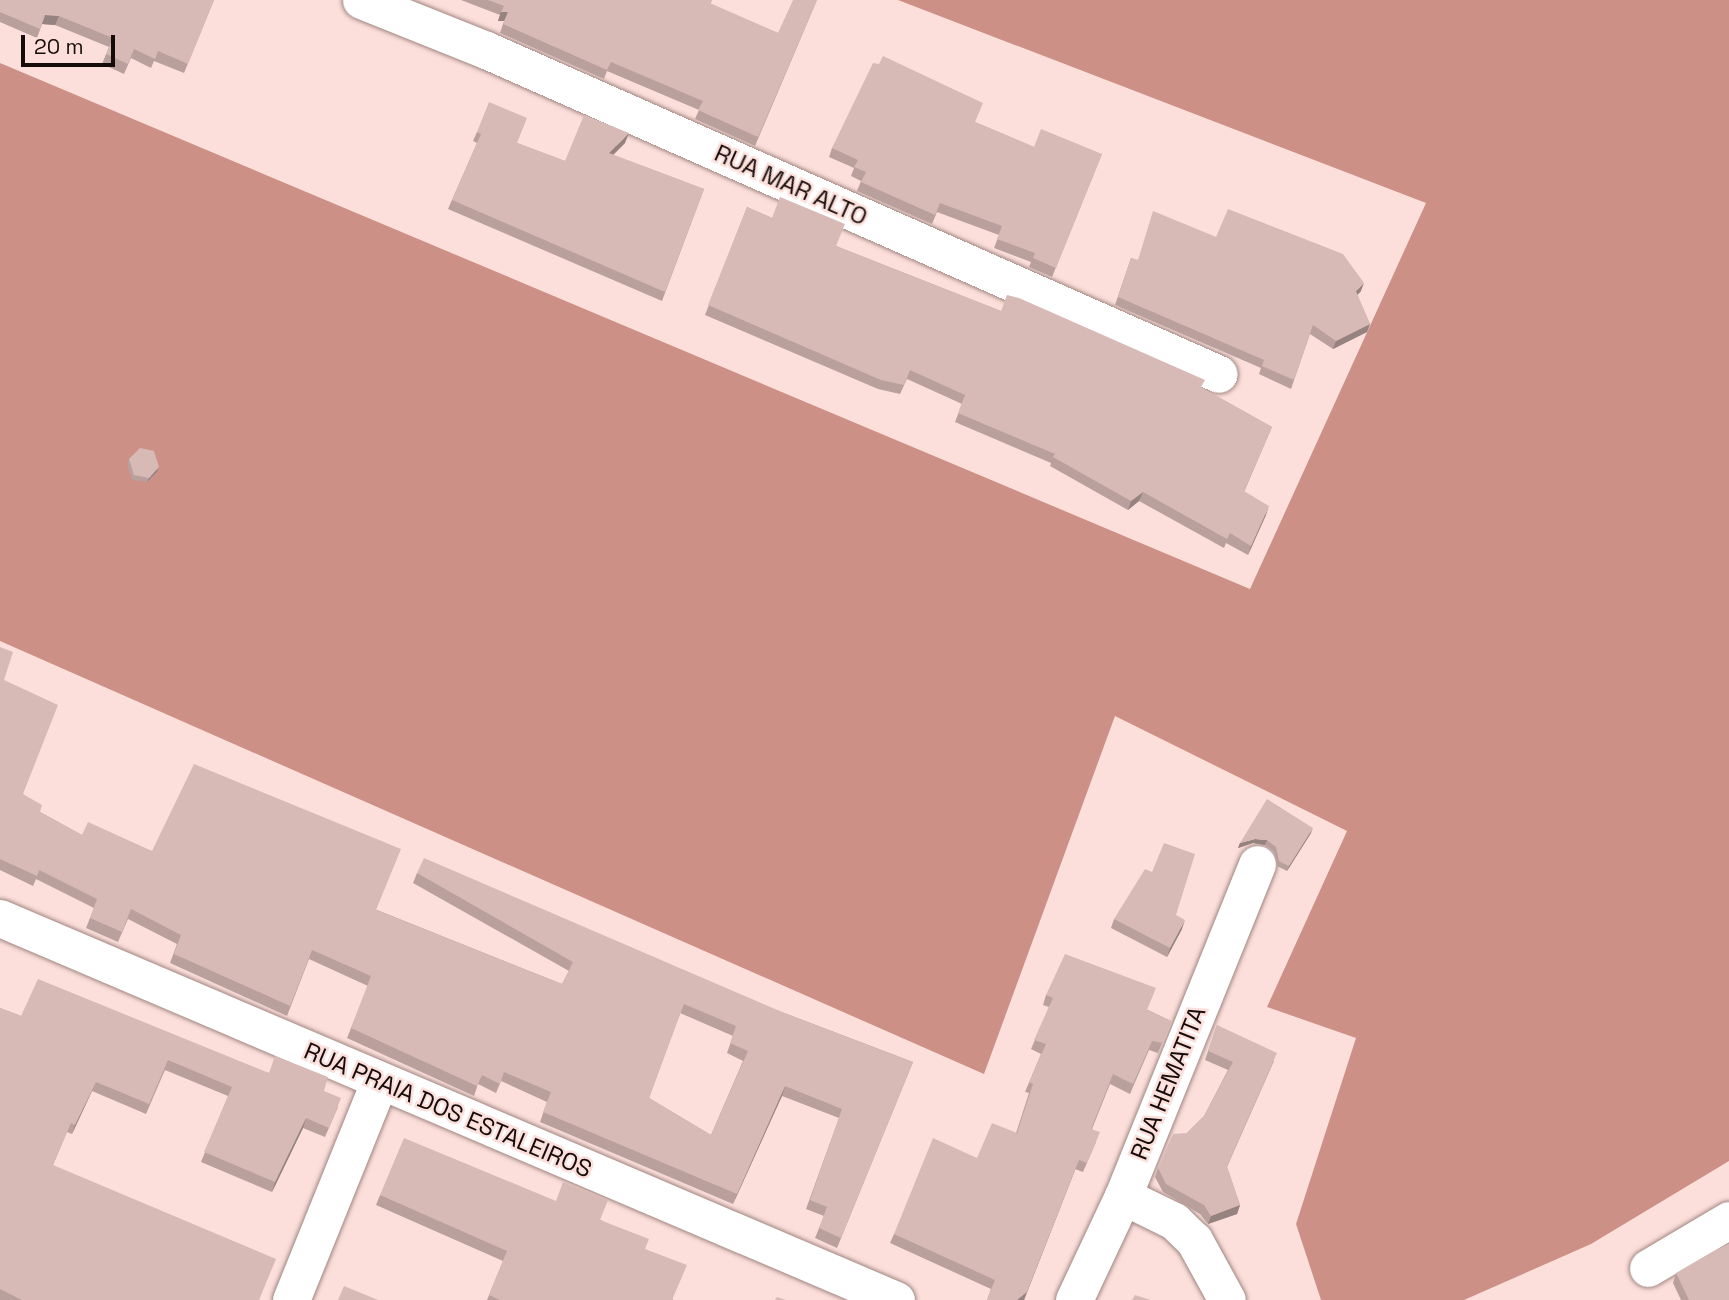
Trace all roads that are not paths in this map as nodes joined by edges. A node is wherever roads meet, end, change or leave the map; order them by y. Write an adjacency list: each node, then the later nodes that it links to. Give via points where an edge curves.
1 (361, 0): 2 (street, RUA MAR ALTO, via 511,61)
2 (1219, 374)
3 (1256, 864): 6 (street, RUA HEMATITA)
4 (0, 918): 5 (street, RUA PRAIA DOS ESTALEIROS)
5 (379, 1082): 9 (street); 10 (street, RUA PRAIA DOS ESTALEIROS)
6 (1123, 1196): 11 (street, RUA HEMATITA); 12 (street, via 1174,1221 1194,1240)
7 (1729, 1220): 8 (street)
8 (1648, 1268)
9 (291, 1300)
10 (896, 1300)
11 (1074, 1300)
12 (1227, 1300)

